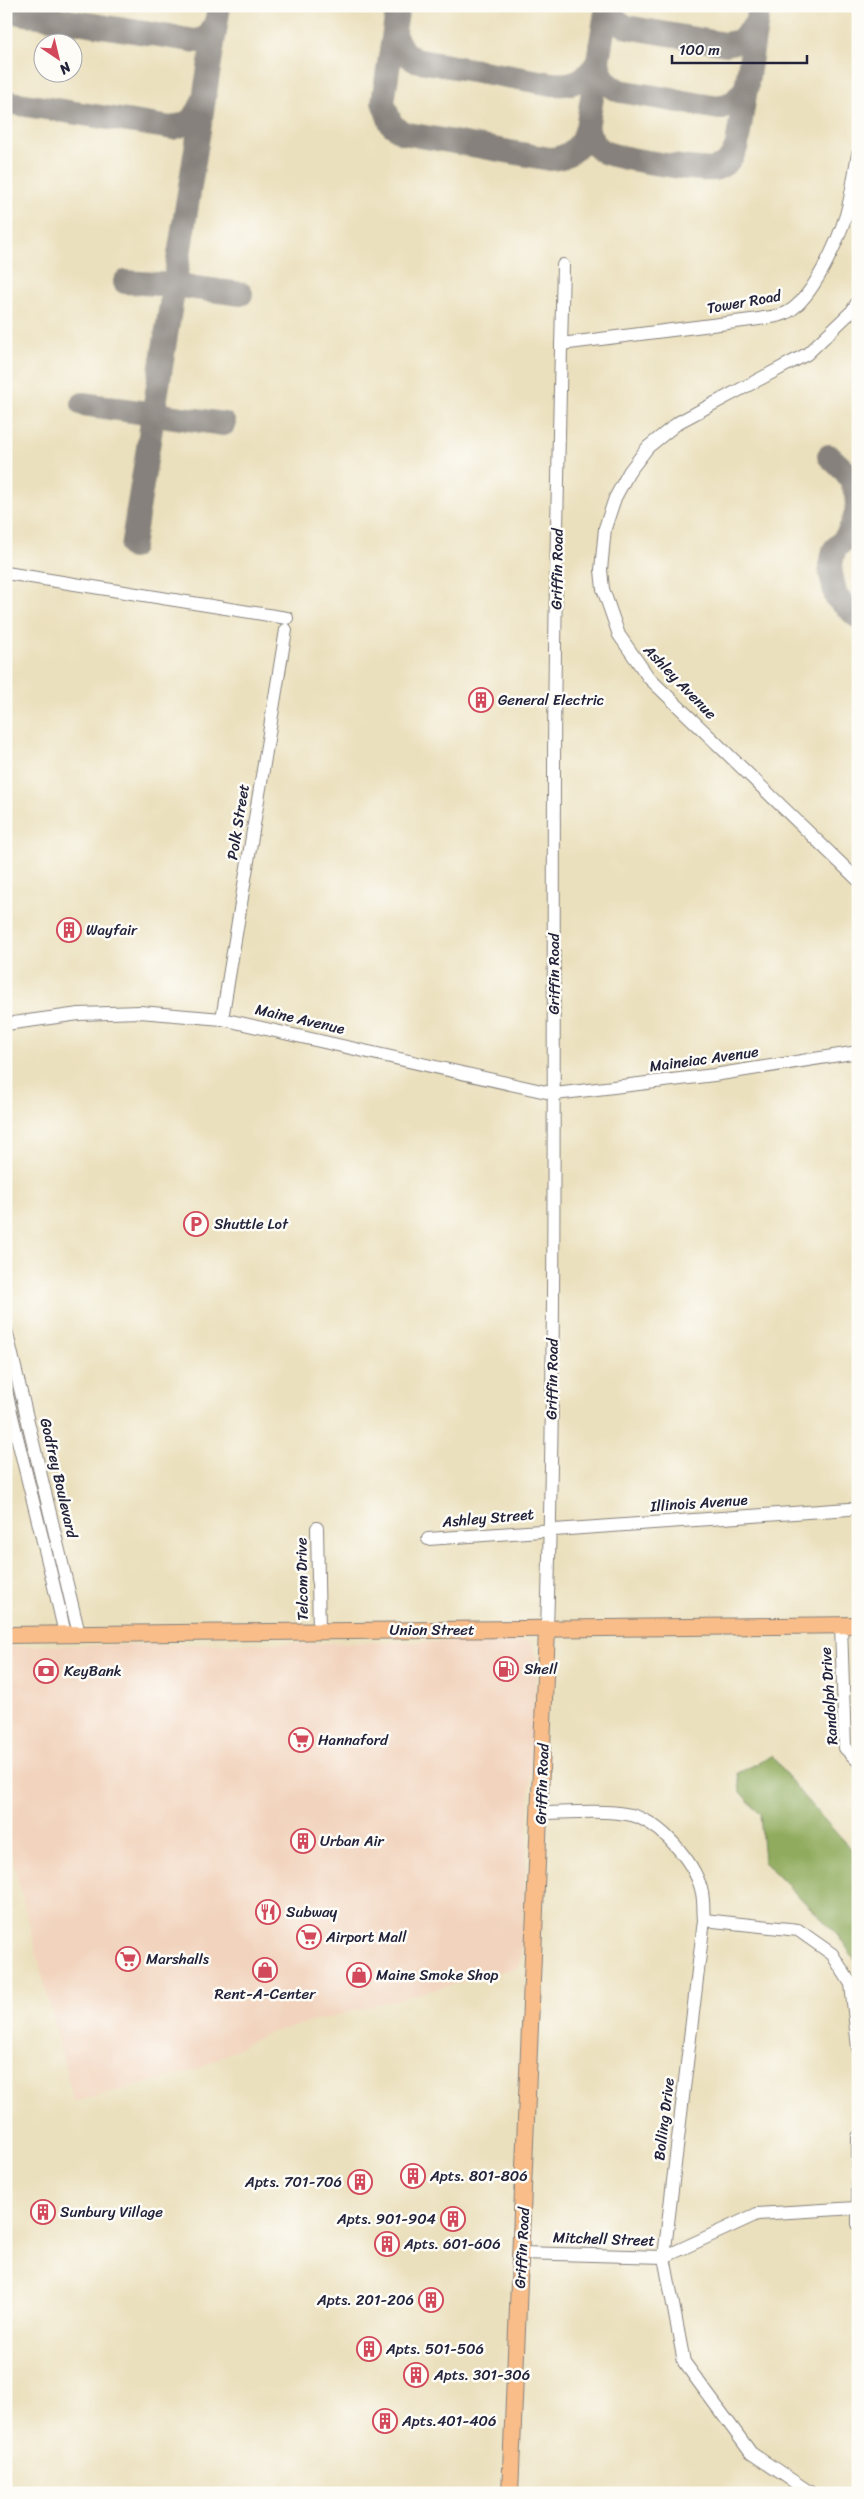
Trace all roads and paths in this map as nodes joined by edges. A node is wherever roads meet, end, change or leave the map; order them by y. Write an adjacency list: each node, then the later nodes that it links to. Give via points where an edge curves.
1 (858, 154): 4 (street, Tower Road, via 847,214 837,238 810,290 787,313)
2 (563, 265): 4 (street, Griffin Road)
3 (857, 303): 6 (street, Ashley Avenue, via 807,354 679,422 648,447 615,498 605,528 601,570 603,589 619,635 649,678)
4 (561, 344): 12 (street, Griffin Road, via 554,776)
5 (6, 573): 8 (street, Polk Street, via 286,624)
6 (858, 880)
7 (34, 1019): 8 (street, Maine Avenue, via 140,1012); 9 (street, Maine Avenue); 10 (street, Maine Avenue)
8 (222, 1019): 12 (street, Maine Avenue)
9 (6, 1024)
10 (6, 1033)
11 (858, 1052): 12 (street, Maineiac Avenue, via 714,1075)
12 (554, 1094): 17 (street, Griffin Road)
13 (6, 1330): 23 (street, Godfrey Boulevard)
14 (6, 1391): 23 (street, Godfrey Boulevard, via 46,1558)
15 (849, 1509): 17 (street, Illinois Avenue)
16 (317, 1528): 22 (street, Telcom Drive)
17 (550, 1529): 18 (street, Ashley Street); 21 (street, Griffin Road)
18 (428, 1539)
19 (841, 1625): 20 (main road, Union Street); 21 (main road, Union Street); 25 (street, Randolph Drive, via 845,1748)
20 (858, 1625)
21 (547, 1630): 22 (main road, Union Street); 26 (main road, Griffin Road)
22 (319, 1631): 23 (main road, Union Street)
23 (72, 1634): 24 (main road, Union Street)
24 (6, 1635)
25 (858, 1761)
26 (541, 1813): 27 (street, Bolling Drive, via 616,1814 640,1818 666,1836 688,1860 702,1892); 32 (main road, Griffin Road)
27 (704, 1920): 28 (street, via 798,1930 832,1954 851,1984); 33 (street, Bolling Drive)
28 (858, 2048)
29 (858, 2137): 30 (street)
30 (856, 2208): 31 (street); 33 (street, Mitchell Street, via 757,2214)
31 (858, 2224)
32 (521, 2253): 33 (street, Mitchell Street); 34 (main road, Griffin Road)
33 (664, 2257): 35 (street, Bolling Drive, via 684,2362 751,2453)
34 (510, 2493)
35 (811, 2493)

